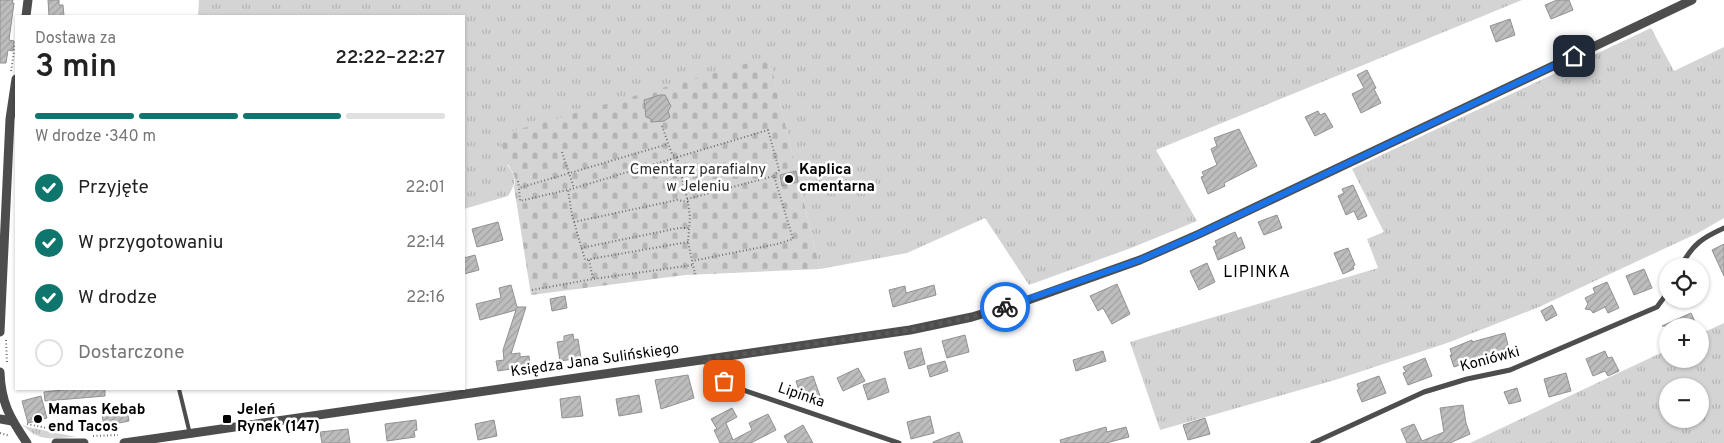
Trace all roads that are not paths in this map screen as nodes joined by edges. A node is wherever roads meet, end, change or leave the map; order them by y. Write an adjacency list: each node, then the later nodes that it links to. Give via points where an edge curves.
1 (28, 0): 3 (street)
2 (1692, 0): 9 (street, Księdza Jana Sulińskiego, via 1140,260 972,317 910,330)
3 (26, 15)
4 (15, 86): 8 (street, via 10,119)
5 (1724, 228): 6 (street, via 1698,241)
6 (1685, 258)
7 (1659, 304): 20 (street, Koniówki, via 1510,370 1424,392)
8 (0, 332)
9 (703, 360): 14 (street, Księdza Jana Sulińskiego); 19 (street, Lipinka, via 724,381 746,391)
10 (0, 372): 13 (street, via 2,395)
11 (179, 390): 14 (lane)
12 (0, 420): 13 (street)
13 (12, 421): 17 (street)
14 (190, 434): 16 (street, Księdza Jana Sulińskiego)
15 (86, 439): 18 (street)
16 (122, 439)
17 (27, 443)
18 (56, 443)
19 (899, 443)
20 (1313, 443)

